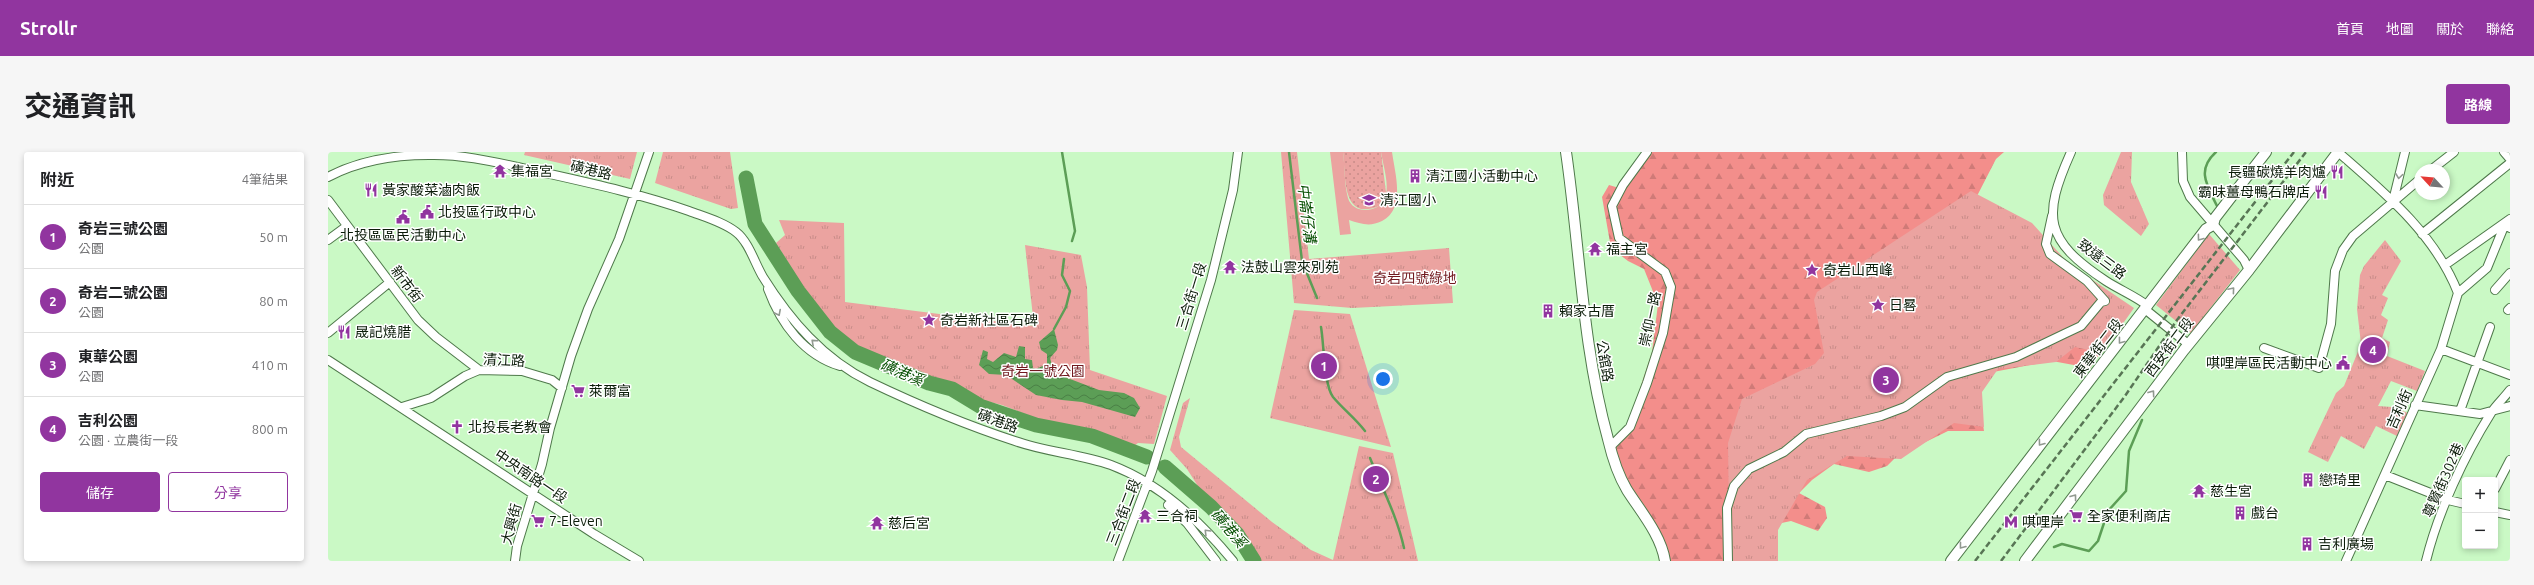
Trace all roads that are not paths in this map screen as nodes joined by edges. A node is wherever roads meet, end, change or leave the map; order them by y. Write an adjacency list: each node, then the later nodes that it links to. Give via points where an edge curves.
1 (649, 152): 16 (street)
2 (1238, 152): 50 (street, 三合街一段, via 1233,190 1211,280)
3 (1566, 152): 48 (street, 公舘路, via 1588,353)
4 (1647, 152): 48 (street, 崇仰一路, via 1623,185 1612,206 1619,238 1665,272 1671,287 1663,333 1630,427)
5 (2071, 152): 19 (street, 致遠三路, via 2058,181)
6 (2182, 152): 21 (street, via 2184,187)
7 (2266, 152): 21 (street, 東華街二段, via 2215,218)
8 (2338, 152): 18 (street); 26 (street, 西安街二段)
9 (2405, 152): 18 (street, one-way to 18)
10 (2454, 152): 13 (street)
11 (2504, 152): 12 (street)
12 (2510, 161): 23 (street)
13 (2439, 164)
14 (328, 177): 16 (street, 磺港路, via 358,165 394,157 431,154 497,162)
15 (2414, 184): 18 (street)
16 (636, 194): 41 (street, 大興街, via 577,338); 53 (street, 磺港路, via 716,221 738,234 763,277 800,329 844,367 869,381 971,425 1038,448 1111,465)
17 (328, 200): 22 (street, 新市街)
18 (2393, 201): 23 (street); 35 (street, via 2353,236 2343,250 2335,271 2331,324 2319,368)
19 (2052, 216): 31 (street, 致遠三路, via 2058,235 2068,252); 65 (street, via 2046,244 2050,254 2087,281 2105,301 2101,302 2081,326 2016,357 1946,377 1928,392 1893,411 1806,434 1784,452 1749,469 1734,486 1727,508)
20 (2508, 224): 25 (street); 30 (street, via 2487,268)
21 (2213, 225): 26 (street, via 2244,260); 31 (street, 東華街二段, one-way to 31, via 2206,229)
22 (347, 226): 24 (street); 28 (street, 新市街)
23 (2422, 234): 25 (street)
24 (328, 240)
25 (2445, 265): 30 (street)
26 (2249, 270): 34 (street, 西安街二段, one-way to 26)
27 (2510, 273): 29 (street)
28 (390, 282): 33 (street); 39 (street, 新市街, via 418,320 436,338)
29 (2494, 290)
30 (2458, 293): 36 (street, 吉利街)
31 (2147, 308): 34 (street, 致遠三路); 66 (street, 東華街二段, one-way to 66)
32 (2490, 327): 38 (street)
33 (328, 333)
34 (2188, 344): 67 (street, 西安街二段, one-way to 34)
35 (2264, 348)
36 (2441, 349): 38 (street); 43 (street, 吉利街)
37 (328, 360): 45 (street, 中央南路一段)
38 (2478, 363): 40 (street); 46 (street)
39 (479, 370): 41 (street, 清江路, via 522,371 552,380); 45 (street, 清江路, via 431,398)
40 (2510, 375)
41 (562, 388): 54 (street, 大興街)
42 (2510, 390): 47 (street, 尊賢街302巷)
43 (2415, 406): 46 (street); 51 (street, 吉利街)
44 (2510, 406): 47 (street)
45 (402, 407): 54 (street, 中央南路一段)
46 (2460, 411): 47 (street, via 2480,414)
47 (2492, 412): 55 (street, 尊賢街302巷, via 2474,443)
48 (1610, 447): 64 (street, 公舘路, via 1626,488 1651,527 1664,552)
49 (2510, 460): 52 (street)
50 (1152, 471): 53 (street, 三合街二段)
51 (2384, 475): 55 (street); 68 (street, 吉利街)
52 (2498, 483)
53 (1148, 484): 61 (street, 三合街二段); 62 (street, 磺港路, via 1187,523); 63 (street, 磺港路, one-way to 53, via 1207,532)
54 (533, 494): 59 (street, 大興街); 60 (street, 中央南路一段)
55 (2448, 500): 56 (street); 69 (street, 尊賢街302巷, via 2431,540)
56 (2462, 503)
57 (2498, 513): 58 (street)
58 (2510, 515)
59 (515, 561)
60 (640, 561)
61 (1118, 561)
62 (1216, 561)
63 (1233, 561)
64 (1665, 561)
65 (1728, 561)
66 (1951, 561)
67 (2025, 561)
68 (2346, 561)
69 (2426, 561)

